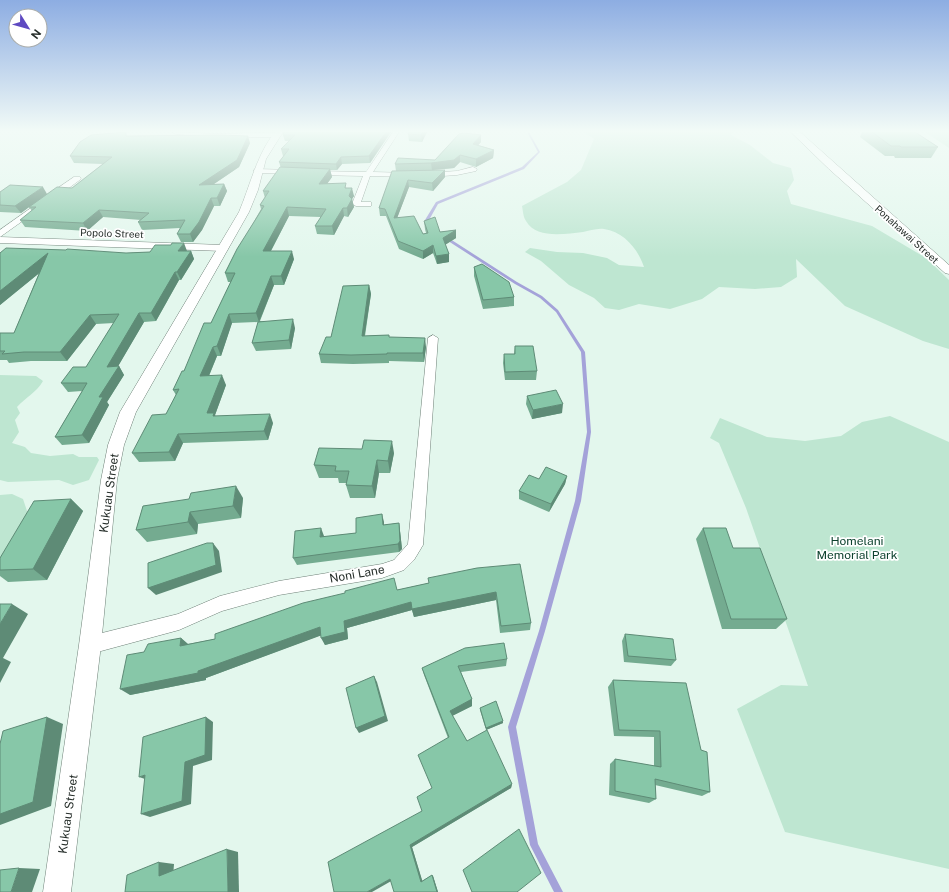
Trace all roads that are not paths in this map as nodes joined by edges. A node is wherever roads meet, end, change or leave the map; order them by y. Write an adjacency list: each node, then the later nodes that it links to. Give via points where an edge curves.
1 (257, 174): 10 (street, Kukuau Street, via 244,212)
2 (330, 174): 5 (street)
3 (446, 174): 5 (street)
4 (839, 174): 11 (street, Ponahawai Street)
5 (367, 175): 7 (street, via 356,204)
6 (77, 179): 8 (street)
7 (368, 204)
8 (0, 234)
9 (0, 240): 10 (street, Popolo Street)
10 (223, 248): 13 (street, Kukuau Street, via 128,412 116,446 109,480)
11 (949, 271)
12 (433, 338): 13 (street, Noni Lane, via 415,545 399,565 382,571 279,588 220,604 178,622)
13 (90, 645): 14 (street, Kukuau Street)
14 (57, 892)

